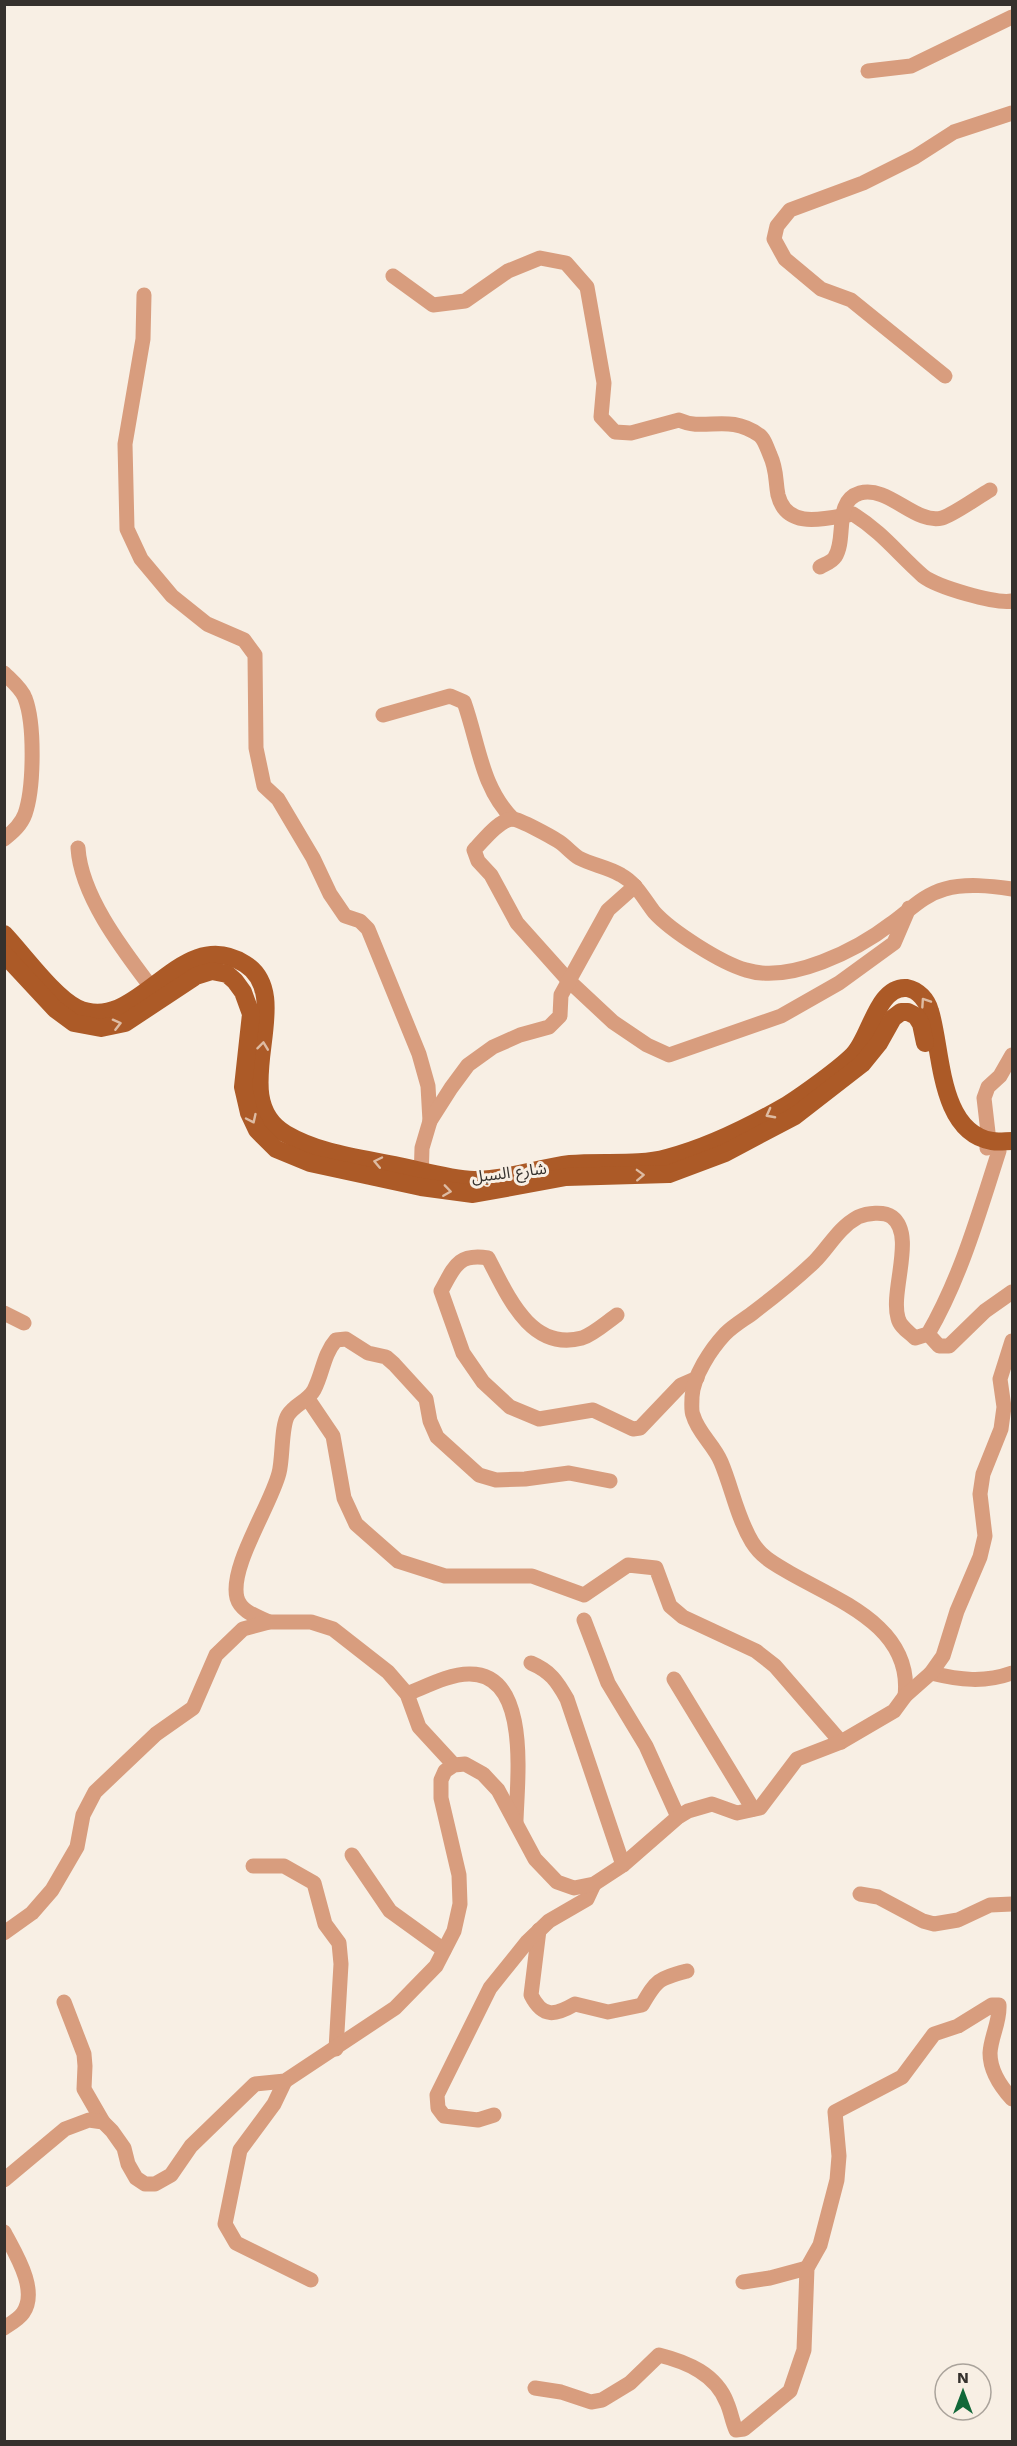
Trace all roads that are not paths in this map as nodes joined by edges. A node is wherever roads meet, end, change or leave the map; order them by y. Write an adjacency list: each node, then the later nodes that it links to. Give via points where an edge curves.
1 (1012, 17): 2 (street, via 911,66)
2 (868, 71)
3 (1012, 113): 6 (street, via 954,132 863,183 790,210 777,226 774,239 785,259 821,289 851,300)
4 (393, 276): 8 (street, via 433,305 465,301 508,271 540,258 566,263 586,287 604,383 601,417 615,432 631,433 679,420 688,424 732,422 760,435 777,468 779,496 790,515 805,520)
5 (144, 295): 24 (street, via 142,339 125,444 127,529 141,559 172,596 207,624 244,640 255,656 256,748 264,786 278,800 345,916 360,921 368,929 419,1054 428,1086)
6 (945, 376)
7 (990, 490): 8 (street, via 942,518 930,518 877,493 860,493 846,503)
8 (842, 515): 9 (street, via 841,545 834,560); 10 (street, via 853,514 875,527 925,578 976,597)
9 (820, 567)
10 (1012, 601)
11 (4, 673): 14 (street, via 25,696 32,726 32,756 25,814 18,827)
12 (383, 716): 13 (street, via 450,696 464,702 488,783 501,807)
13 (513, 819): 16 (street, via 558,841 578,857 622,875); 21 (street, via 504,821 474,850 477,861 491,875 517,923)
14 (4, 839)
15 (78, 848): 22 (street, via 79,863 104,919 119,946)
16 (635, 886): 18 (street, via 656,913 680,934 745,970 778,974 841,955 870,939); 21 (street, via 608,910)
17 (1012, 889): 18 (street, via 946,889)
18 (909, 908): 21 (street, via 894,943 839,983 781,1016 669,1055 647,1046 613,1022)
19 (4, 934): 22 (main road, شارع السبل, via 60,996 77,1008 96,1013 117,1009)
20 (4, 954): 26 (main road, شارع السبل, one-way to 26, via 55,1009 74,1023 101,1028 125,1023 196,976 212,971 226,974 243,992 251,1014 243,1087 257,1130 276,1149 310,1163)
21 (568, 980): 24 (street, via 561,995 560,1016 549,1027 493,1047 468,1065)
22 (151, 987): 26 (main road, شارع السبل, one-way to 22, via 311,1147 270,1121 262,1107 259,1087 266,1019 263,986 250,967 230,956 211,953 192,959)
23 (1012, 1055): 25 (street, via 984,1098)
24 (430, 1121): 26 (street, via 422,1148)
25 (1000, 1146): 26 (main road, شارع السبل, via 961,1130 945,1110 933,1088 921,1024 916,1016 901,1012 862,1064 795,1116 725,1153 669,1174 566,1177 473,1194); 31 (street, via 954,1282)
26 (421, 1179)
27 (1012, 1292): 31 (street, via 985,1311 949,1346 939,1346)
28 (4, 1313): 30 (street)
29 (617, 1315): 33 (street, via 583,1337 564,1339 539,1334 516,1310 488,1258 473,1256 456,1265 441,1292 463,1353 483,1382 510,1407 539,1419 593,1410 633,1429 640,1428 681,1385)
30 (24, 1323)
31 (928, 1334): 33 (street, via 915,1338 898,1318 900,1227 882,1212 859,1216 838,1232 815,1261 725,1334)
32 (1012, 1341): 35 (street, via 1000,1379)
33 (697, 1378): 44 (street, via 692,1415 720,1459 753,1544 767,1560 876,1623 903,1659)
34 (308, 1399): 36 (street, via 328,1349 336,1340 346,1339 368,1353 386,1357 420,1390 437,1437 479,1475 496,1480 569,1473); 38 (street, via 287,1416 279,1473 236,1586 237,1599 245,1610); 45 (street, via 333,1436 344,1498 356,1524 398,1561 445,1576 532,1576 584,1595 628,1565 656,1568 670,1606 692,1621 756,1651 775,1666)
35 (1008, 1408): 40 (street, via 982,1474 985,1536 980,1557 943,1656)
36 (610, 1481)
37 (584, 1620): 48 (street, via 608,1683 646,1746)
38 (269, 1622): 43 (street, via 312,1622 333,1629 388,1672); 57 (street, via 243,1629 216,1655 194,1708 156,1734 95,1792 83,1815 77,1847 52,1890 32,1912)
39 (531, 1663): 51 (street, via 557,1679 567,1699)
40 (931, 1673): 41 (street, via 962,1681); 44 (street)
41 (1012, 1673)
42 (674, 1679): 47 (street)
43 (407, 1694): 46 (street, via 419,1727); 49 (street, via 469,1674 488,1678 504,1692 512,1707 517,1735)
44 (905, 1696): 45 (street, via 894,1711)
45 (841, 1742): 47 (street, via 797,1759 760,1808)
46 (454, 1765): 49 (street, via 465,1764 483,1774 498,1790); 58 (street, via 441,1780 441,1798 459,1875 460,1904 454,1931)
47 (753, 1809): 48 (street, via 737,1813 712,1804)
48 (678, 1817): 51 (street)
49 (516, 1823): 53 (street, via 536,1858 557,1882 574,1888)
50 (352, 1855): 58 (street, via 390,1911)
51 (623, 1865): 53 (street)
52 (253, 1866): 63 (street, via 285,1866 314,1883 326,1924 339,1943)
53 (594, 1884): 56 (street, via 586,1899)
54 (860, 1894): 55 (street, via 878,1897 934,1924 958,1920 990,1905)
55 (1012, 1904)
56 (539, 1930): 59 (street, via 531,1995 535,2004 548,2013 559,2013 576,2004 608,2012 642,2005 655,1983); 67 (street, via 490,1988 437,2095 438,2108 444,2116 477,2120)
57 (4, 1933)
58 (444, 1950): 63 (street, via 436,1966 396,2008)
59 (687, 1971)
60 (64, 2002): 68 (street, via 84,2054 84,2089)
61 (1011, 2029): 62 (street)
62 (995, 2034): 65 (street, via 990,2052 994,2074); 71 (street, via 999,2005 934,2034 902,2077 835,2112 837,2180 820,2245)
63 (336, 2049): 64 (street)
64 (285, 2081): 68 (street, via 255,2084 191,2146 171,2175 155,2184 145,2184 136,2178 124,2148); 72 (street, via 274,2104 240,2150 225,2224 236,2243)
65 (1007, 2085): 66 (street)
66 (1012, 2099)
67 (494, 2115)
68 (103, 2122): 69 (street, via 89,2120 65,2129)
69 (4, 2180)
70 (4, 2232): 74 (street, via 25,2271 29,2300 23,2314)
71 (807, 2268): 73 (street); 75 (street, via 804,2350 790,2391 744,2429 736,2430 720,2389 699,2369 659,2355 630,2383 602,2400 591,2402)
72 (311, 2280)
73 (743, 2282)
74 (4, 2328)
75 (535, 2388)

